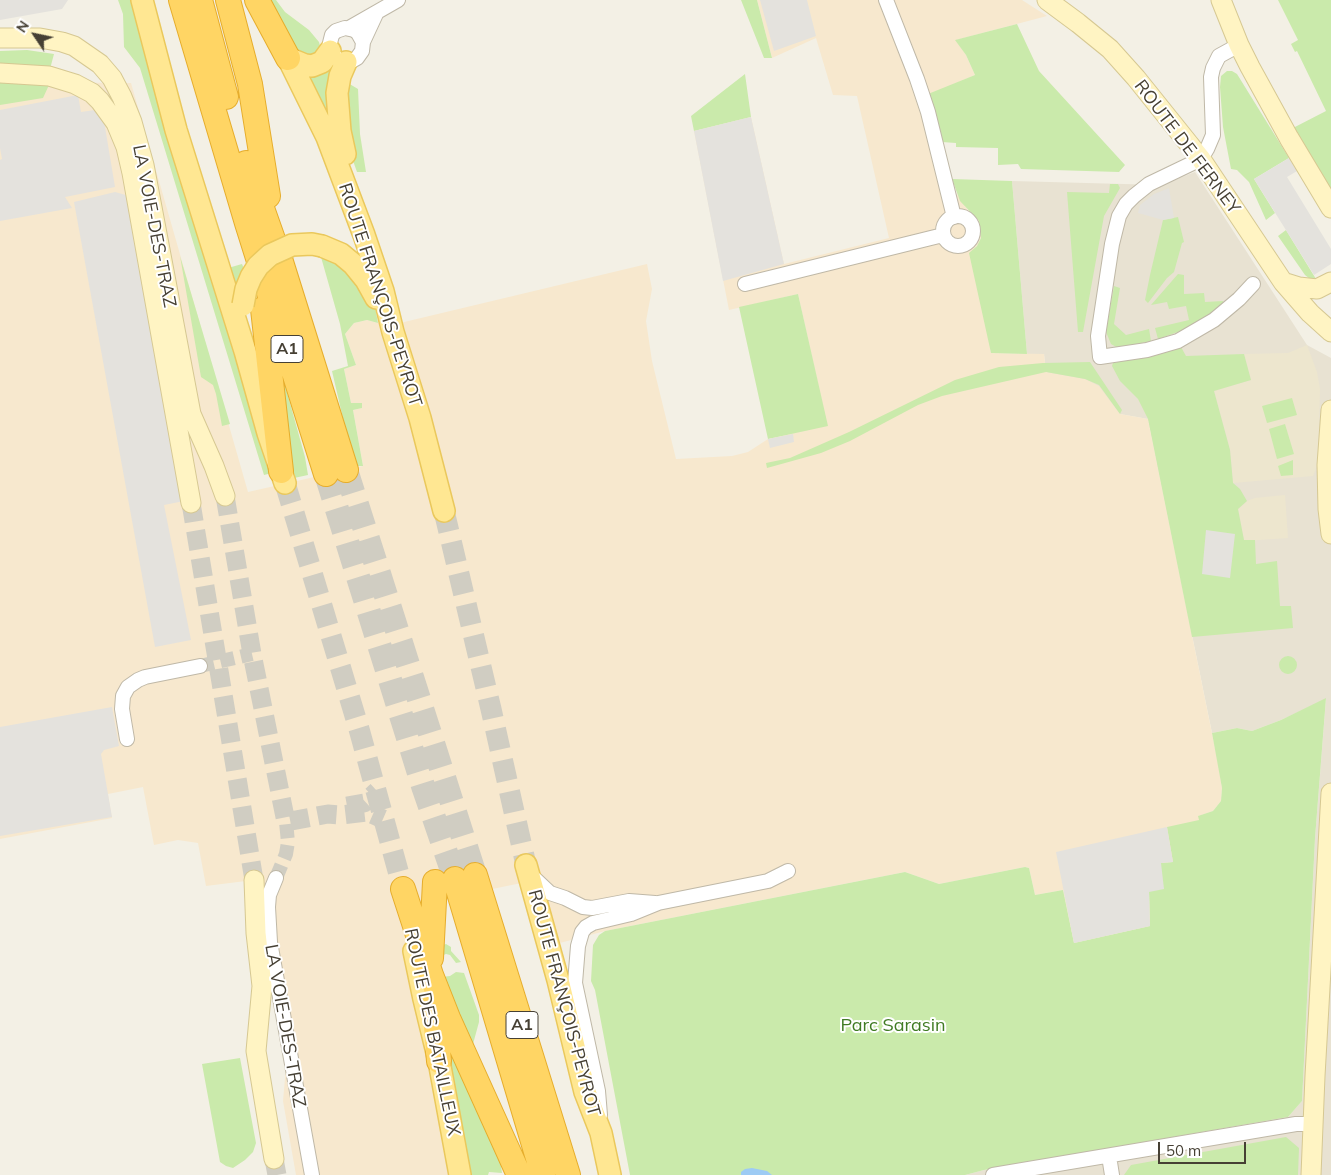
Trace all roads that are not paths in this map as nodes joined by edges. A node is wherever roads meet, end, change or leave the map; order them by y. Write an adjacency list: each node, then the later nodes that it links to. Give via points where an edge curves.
1 (142, 0): 31 (main road, via 176,130)
2 (181, 0): 21 (highway, A1)
3 (200, 0): 24 (highway, A1, via 232,120)
4 (228, 0): 24 (highway, via 250,84)
5 (257, 0): 16 (highway)
6 (398, 0): 10 (street)
7 (886, 0): 20 (street, via 924,100)
8 (1047, 0): 18 (street, ROUTE DE FERNEY, via 1110,49)
9 (1221, 0): 14 (street)
10 (376, 14): 11 (street); 13 (street)
11 (349, 28): 13 (street, via 358,33); 15 (street, via 341,28 332,35 330,41)
12 (0, 38): 34 (street, LA VOIE-DES-TRAZ, via 47,38 74,46 100,64 122,97 144,165 191,414)
13 (363, 42): 15 (street, via 360,55 354,60)
14 (1239, 45): 18 (street, via 1219,56 1213,68 1213,135); 19 (street)
15 (338, 56): 16 (main road, via 312,66); 22 (main road, via 339,124)
16 (288, 58): 22 (main road, ROUTE FRANÇOIS-PEYROT, via 327,137)
17 (0, 74): 35 (street, via 49,76 75,84 96,97 111,114 123,138)
18 (1201, 159): 25 (street, ROUTE DE FERNEY); 28 (street, via 1149,184 1126,204 1119,216 1098,329 1100,357 1147,350 1178,341 1214,320)
19 (1331, 208)
20 (954, 217): 23 (street, via 946,222); 23 (street, via 962,217 970,223 973,232 969,241 957,246)
21 (247, 223): 24 (highway, A1, via 336,472); 33 (highway, via 264,318)
22 (364, 234): 29 (main road, ROUTE FRANÇOIS-PEYROT)
23 (943, 235): 27 (street)
24 (276, 247)
25 (1283, 282): 26 (street, via 1317,289); 30 (street, ROUTE DE FERNEY)
26 (1331, 282)
27 (745, 284)
28 (1252, 284)
29 (393, 332): 31 (main road, bridge, via 362,274 341,254 322,246 292,244 270,254 251,277 243,306); 36 (main road, ROUTE FRANÇOIS-PEYROT)
30 (1331, 332)
31 (245, 351): 33 (main road)
32 (1331, 410): 37 (street, via 1327,474)
33 (283, 477)
34 (224, 496)
35 (191, 503)
36 (444, 511)
37 (1331, 534)
38 (200, 666): 39 (street, via 144,677 132,683 123,696)
39 (126, 738)
40 (1331, 793): 47 (street)
41 (527, 868): 48 (street, ROUTE FRANÇOIS-PEYROT, via 550,893 583,907 629,901); 52 (main road, ROUTE FRANÇOIS-PEYROT, via 585,1092)
42 (788, 871): 48 (street, ROUTE FRANÇOIS-PEYROT, via 768,881)
43 (276, 878): 55 (street, LA VOIE-DES-TRAZ, via 269,895 270,942)
44 (455, 879): 49 (highway); 58 (highway, A1); 59 (highway, A1)
45 (254, 880): 54 (street, via 254,918 262,986 256,1051)
46 (403, 889): 49 (highway); 50 (main road, ROUTE DES BATAILLEUX)
47 (1328, 896): 51 (street)
48 (658, 903): 52 (street, ROUTE FRANÇOIS-PEYROT, via 594,923 586,927 580,940 575,983 598,1091)
49 (431, 975): 50 (highway); 57 (highway)
50 (439, 1061): 56 (main road, ROUTE DES BATAILLEUX)
51 (1312, 1124): 53 (street, via 1296,1124); 63 (street)
52 (601, 1133): 60 (main road, ROUTE FRANÇOIS-PEYROT)
53 (1110, 1156): 61 (street); 62 (street)
54 (274, 1158)
55 (312, 1175)
56 (460, 1175)
57 (519, 1175)
58 (544, 1175)
59 (568, 1175)
60 (610, 1175)
61 (993, 1175)
62 (1112, 1175)
63 (1311, 1175)

